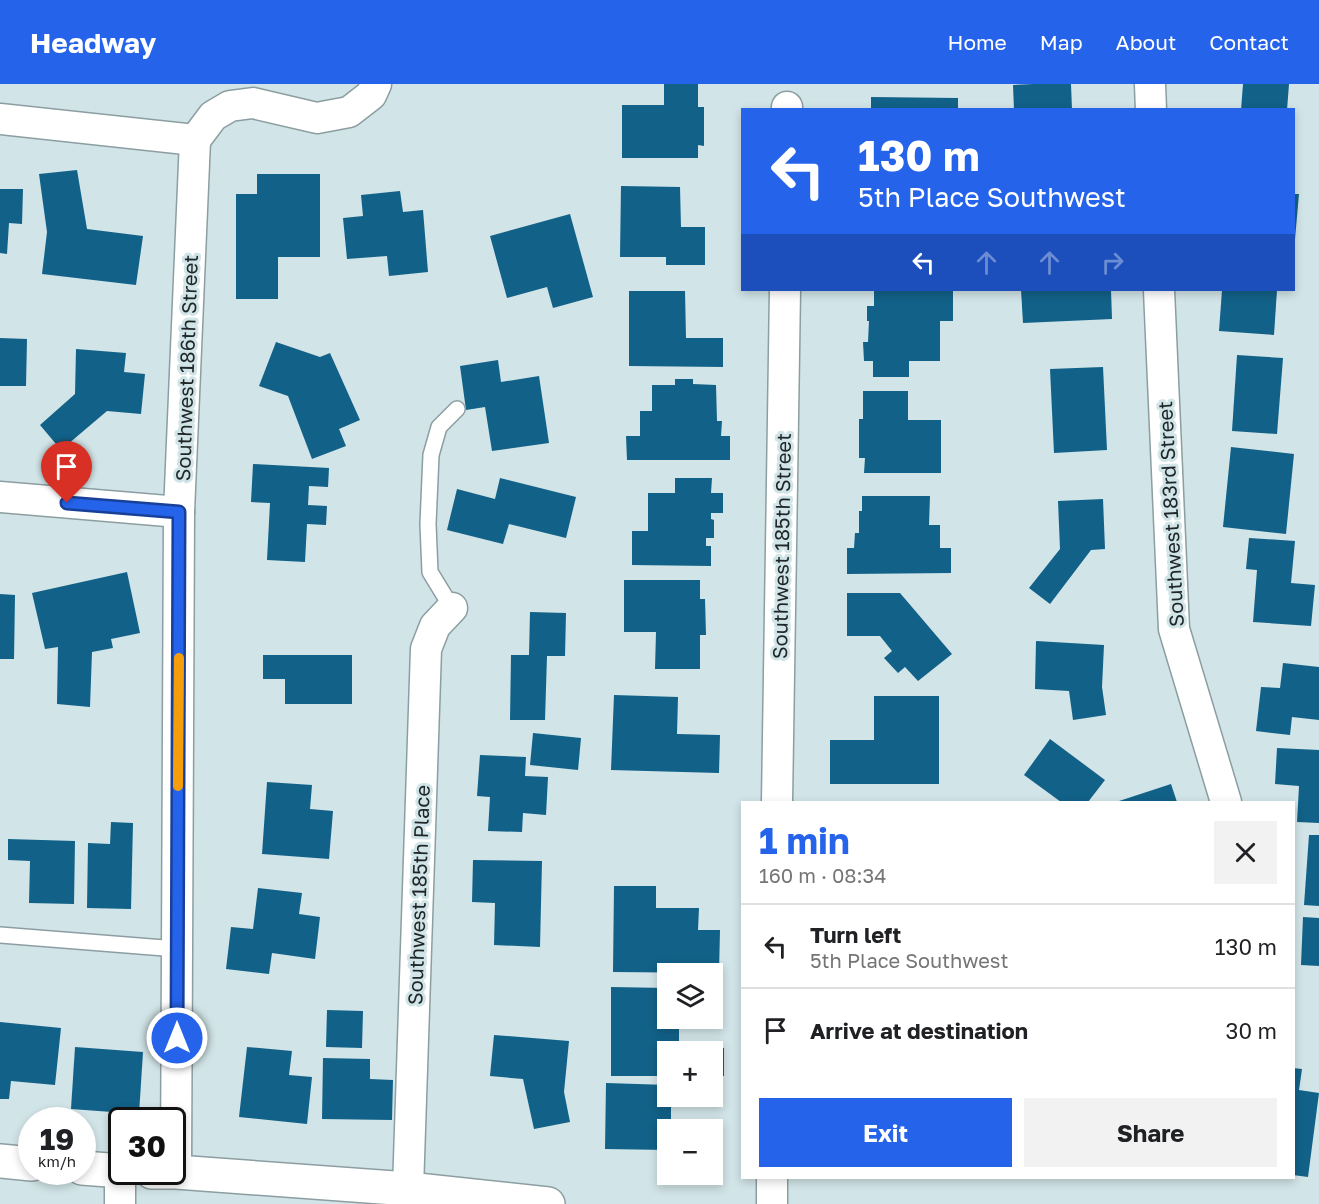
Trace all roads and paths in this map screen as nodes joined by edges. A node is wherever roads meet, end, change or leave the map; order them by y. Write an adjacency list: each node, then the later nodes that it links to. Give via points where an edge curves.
1 (376, 84): 5 (street, via 371,95 349,112 317,118 253,103 230,106 213,116)
2 (1150, 84): 3 (street)
3 (1151, 108)
4 (0, 119): 5 (street)
5 (195, 140): 10 (street, Southwest 186th Street)
6 (785, 291): 12 (street, Southwest 185th Street)
7 (1159, 291): 13 (street, Southwest 183rd Street, via 1174,629)
8 (457, 409): 11 (lane, via 440,427 431,455 428,524 430,572)
9 (0, 497): 10 (street)
10 (179, 512): 15 (street, Southwest 186th Street)
11 (452, 608): 22 (street, Southwest 185th Place, via 435,626 426,649)
12 (777, 801)
13 (1226, 801)
14 (0, 935): 15 (lane)
15 (177, 949): 16 (street, Southwest 186th Street)
16 (168, 1107)
17 (0, 1161): 18 (street)
18 (18, 1163)
19 (186, 1174): 22 (street)
20 (772, 1179): 25 (street)
21 (121, 1185): 24 (street)
22 (406, 1197): 23 (street)
23 (529, 1203)
24 (120, 1204)
25 (772, 1204)

